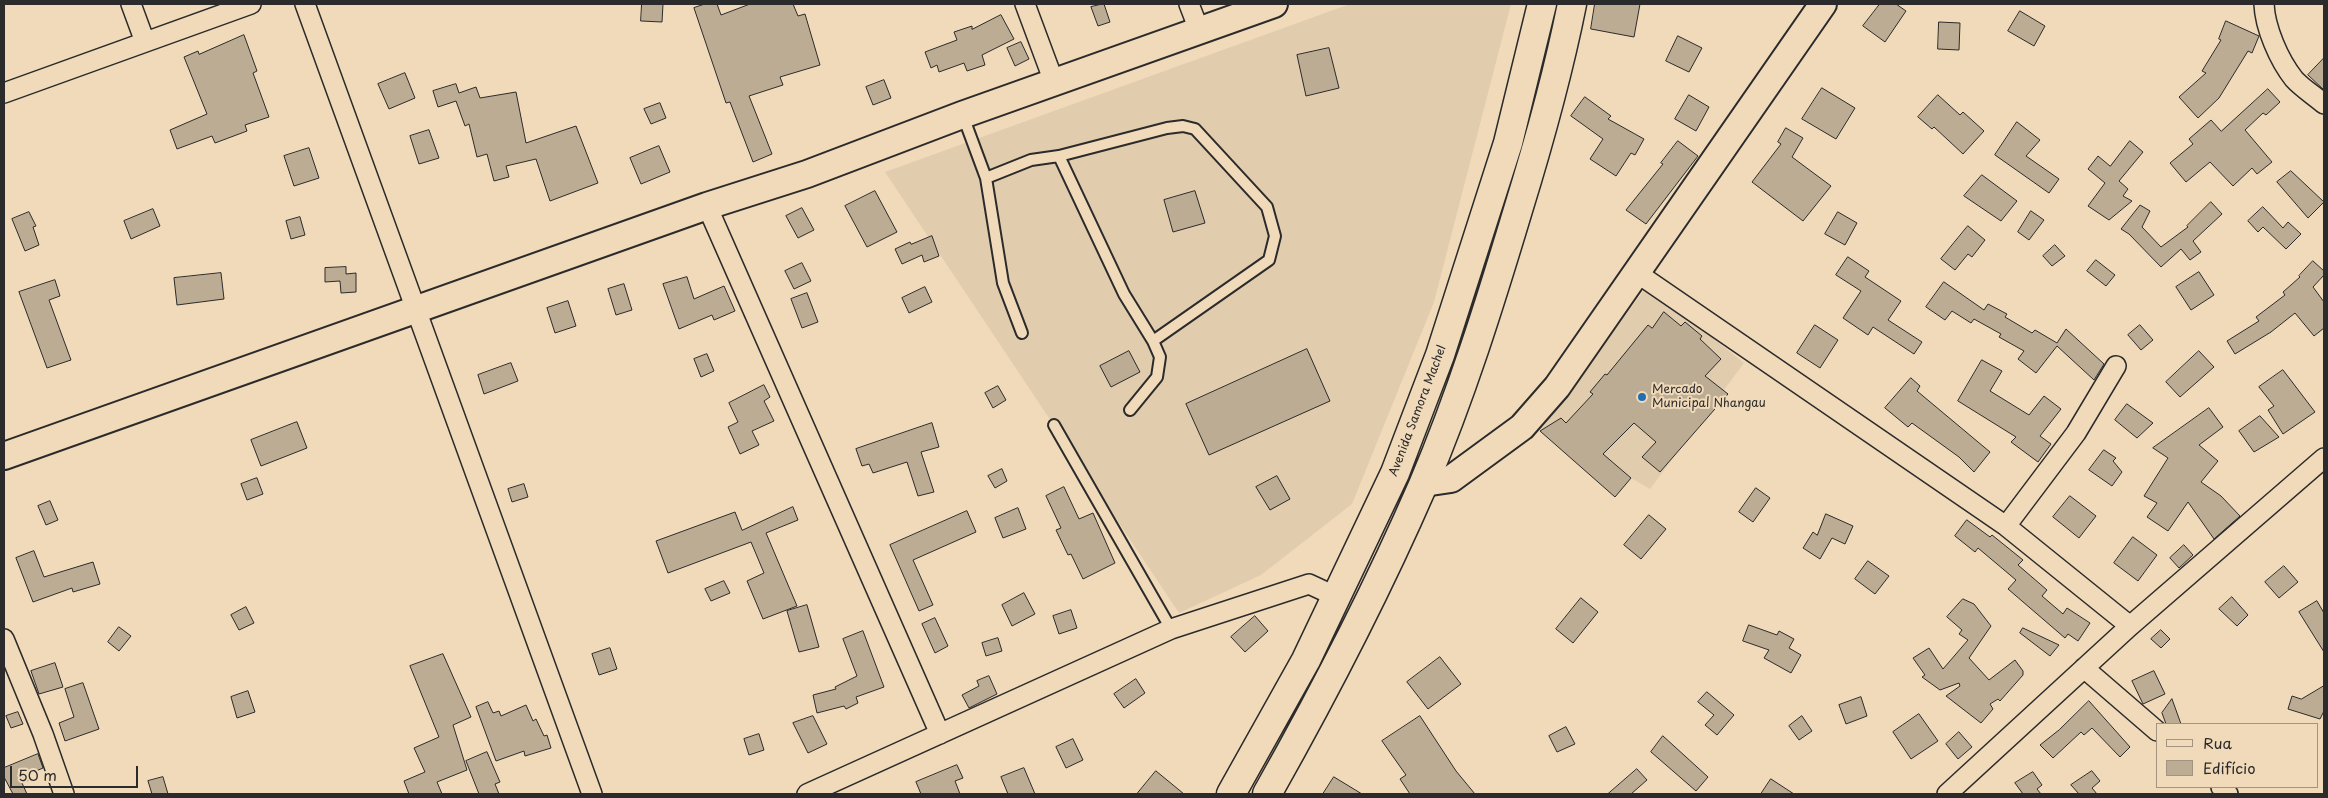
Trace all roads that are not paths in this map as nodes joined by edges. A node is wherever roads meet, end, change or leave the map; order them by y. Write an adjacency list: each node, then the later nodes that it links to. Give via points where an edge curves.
1 (130, 4): 12 (street)
2 (251, 4): 12 (street)
3 (305, 4): 21 (street)
4 (1025, 4): 13 (street)
5 (1190, 4): 11 (street)
6 (1274, 4): 11 (street)
7 (1542, 4): 31 (highway, Avenida Samora Machel, via 1508,143 1440,355 1395,474)
8 (1572, 4): 29 (highway, via 1547,115 1510,236 1465,377)
9 (1824, 4): 20 (street)
10 (2264, 4): 15 (street, via 2280,57 2295,80)
11 (1200, 30): 13 (street)
12 (145, 42): 14 (street)
13 (1054, 82): 16 (street)
14 (4, 93)
15 (2324, 104)
16 (962, 115): 18 (lane); 19 (street, via 807,174)
17 (1059, 156): 18 (lane, via 1031,160); 23 (lane, via 1124,294); 23 (lane, via 1183,126 1195,129 1267,207 1275,236 1269,260)
18 (986, 178): 22 (lane, via 1003,283)
19 (707, 206): 21 (street); 37 (street)
20 (1637, 272): 29 (street, via 1557,387 1522,427 1451,478); 30 (street)
21 (415, 309): 27 (street); 39 (street)
22 (1022, 333)
23 (1153, 341): 25 (lane, via 1160,357 1157,377)
24 (2116, 366): 30 (street, via 2076,433)
25 (1130, 410)
26 (1054, 425): 33 (lane)
27 (4, 456)
28 (2324, 458): 32 (street)
29 (1424, 483): 42 (highway, via 1357,626)
30 (2006, 526): 32 (street)
31 (1337, 597): 33 (street, via 1309,584); 41 (highway, Avenida Samora Machel, via 1306,660)
32 (2130, 626): 35 (street)
33 (1171, 629): 37 (street)
34 (4, 638): 38 (street)
35 (2084, 668): 36 (street); 43 (street)
36 (2156, 730)
37 (940, 734): 40 (street)
38 (64, 794)
39 (592, 794)
40 (807, 794)
41 (1231, 794)
42 (1267, 794)
43 (1947, 794)

